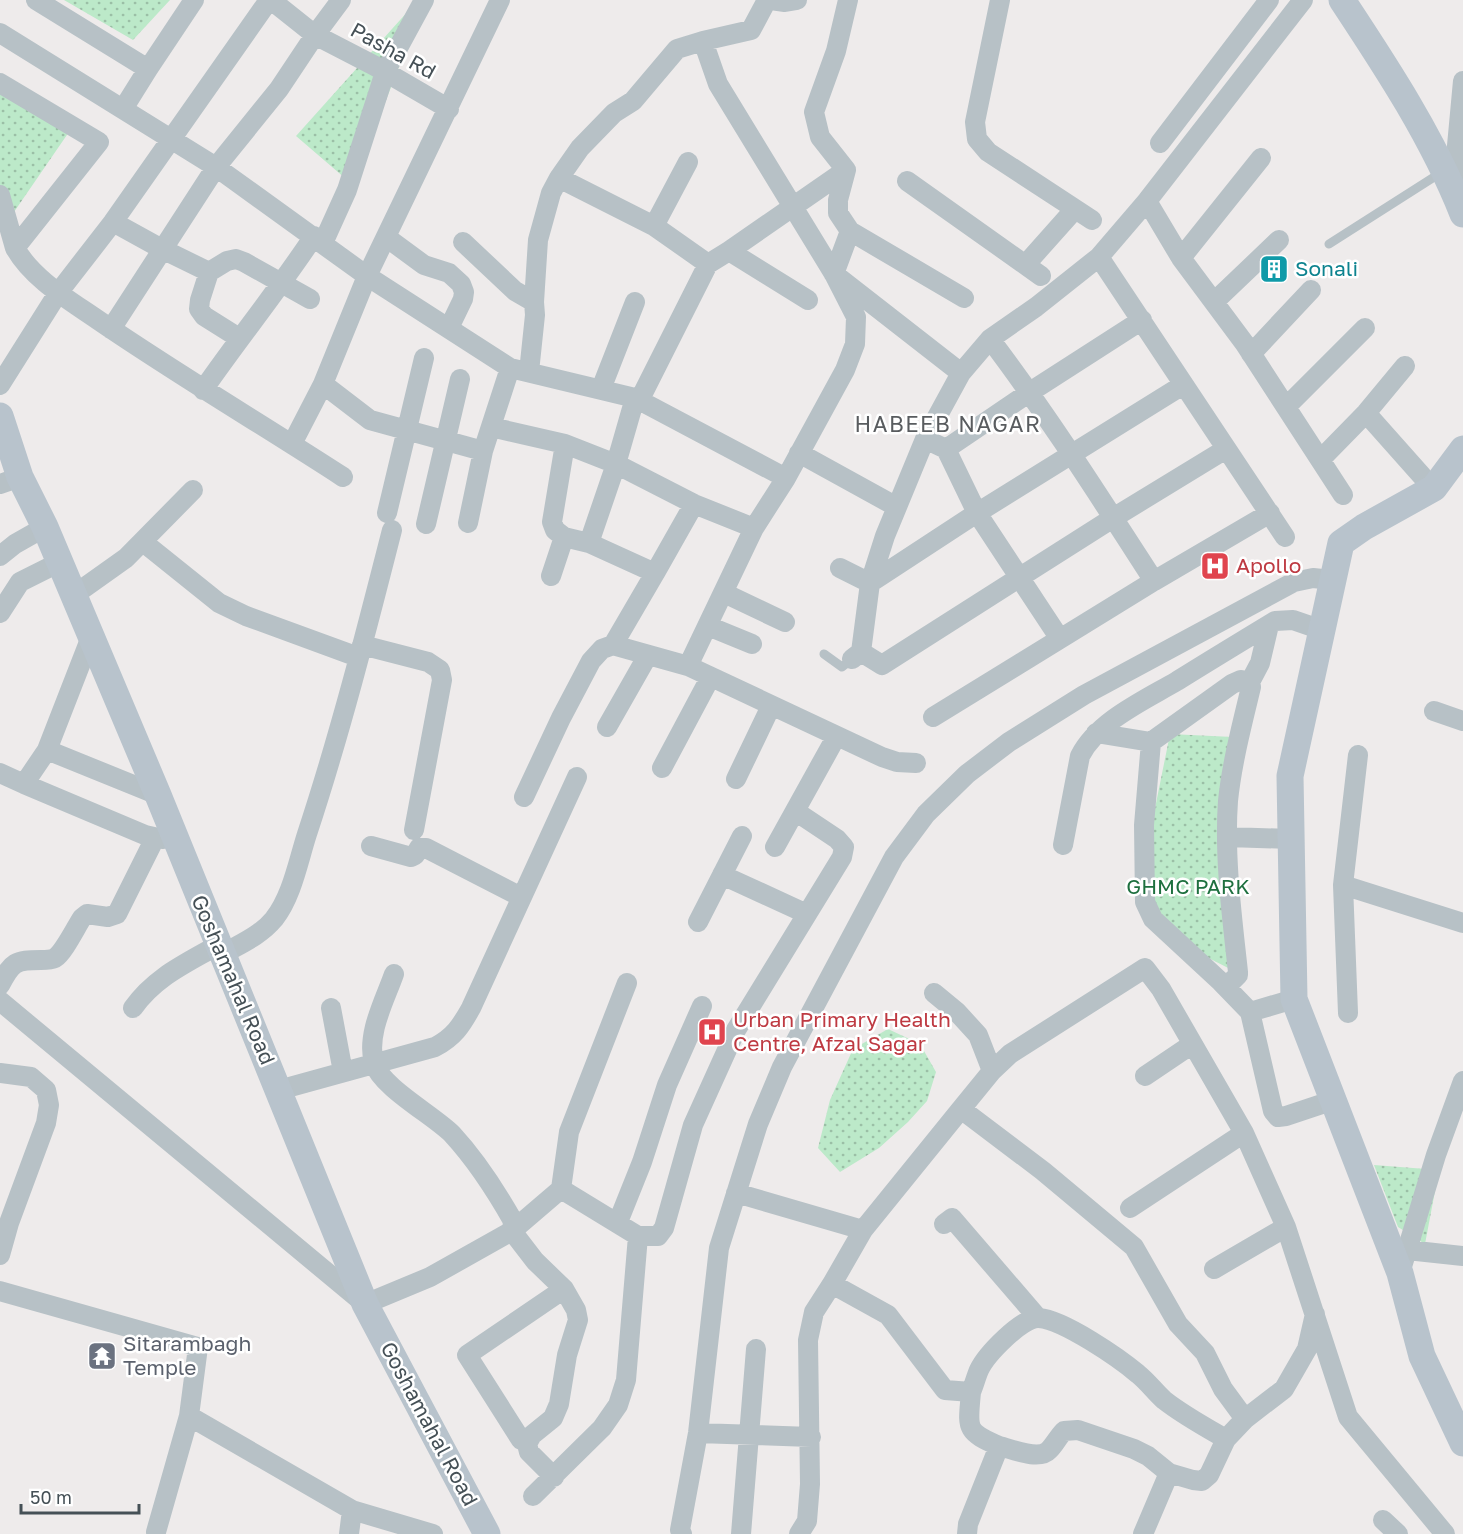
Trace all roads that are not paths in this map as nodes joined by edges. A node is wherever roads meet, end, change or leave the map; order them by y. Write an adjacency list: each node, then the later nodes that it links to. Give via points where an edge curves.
1 (36, 0): 17 (street)
2 (194, 0): 17 (street)
3 (270, 0): 15 (street, Pasha Rd); 23 (street)
4 (341, 0): 15 (street)
5 (423, 0): 18 (street)
6 (500, 0): 22 (street)
7 (769, 0): 8 (street); 16 (street, via 751,30)
8 (797, 0)
9 (848, 0): 28 (street, via 836,51 814,112 820,137)
10 (1000, 0): 35 (street, via 975,122 977,138 988,152)
11 (1269, 0): 24 (street)
12 (1303, 0): 33 (street)
13 (1342, 0): 30 (street, via 1394,78)
14 (0, 33): 21 (street)
15 (315, 35): 18 (street, Pasha Rd); 27 (street, via 279,89)
16 (703, 41): 29 (street, via 677,49 633,101 614,113 580,148); 34 (street, via 718,84)
17 (148, 69): 21 (street)
18 (385, 72): 22 (street, Pasha Rd); 42 (street, via 347,190)
19 (1463, 81): 30 (street)
20 (0, 83): 46 (street, via 99,141)
21 (123, 109): 23 (street)
22 (449, 109): 41 (street)
23 (171, 140): 27 (street); 38 (street)
24 (1160, 143)
25 (1261, 158): 50 (street)
26 (688, 162): 39 (street)
27 (216, 167): 42 (street); 47 (street)
28 (846, 170): 34 (street); 40 (street, via 838,213)
29 (559, 177): 39 (street); 61 (street, via 538,240)
30 (1448, 180): 36 (street); 45 (lane)
31 (907, 181): 35 (street, via 1034,270)
32 (0, 195): 46 (street)
33 (1147, 201): 49 (street); 50 (street)
34 (792, 206): 48 (street); 53 (street)
35 (1075, 209): 37 (street)
36 (1463, 214)
37 (1092, 220)
38 (113, 222): 47 (street); 57 (street)
39 (654, 226): 51 (street)
40 (850, 231): 53 (street); 58 (street)
41 (386, 237): 54 (street); 65 (street, via 424,265 449,273 461,284 463,299)
42 (319, 240): 54 (street); 55 (street)
43 (1279, 240): 63 (street)
44 (463, 242): 61 (street, via 515,291)
45 (1329, 244)
46 (15, 248): 57 (street, via 22,262)
47 (162, 249): 52 (street); 67 (street)
48 (729, 251): 51 (street); 60 (street)
49 (1099, 257): 64 (street); 69 (street)
50 (1181, 258): 63 (street)
51 (708, 264): 82 (street)
52 (209, 272): 55 (street, via 236,259); 68 (street, via 199,309)
53 (834, 274): 74 (street); 96 (street, via 856,317 855,344)
54 (367, 276): 65 (street); 76 (street)
55 (282, 283): 59 (street); 68 (street)
56 (1311, 290): 70 (street)
57 (58, 293): 67 (street); 77 (street)
58 (964, 298)
59 (310, 299)
60 (808, 300)
61 (534, 302): 73 (street, via 535,315)
62 (635, 302): 79 (street)
63 (1214, 302): 70 (street)
64 (1142, 320): 78 (street); 81 (street)
65 (448, 328): 73 (street)
66 (1365, 328): 83 (street)
67 (111, 329): 80 (street)
68 (239, 338): 80 (street)
69 (990, 339): 74 (street); 81 (street)
70 (1251, 354): 83 (street)
71 (424, 358): 87 (street)
72 (1405, 366): 84 (street)
73 (520, 370): 79 (street); 86 (street)
74 (961, 373): 88 (street)
75 (460, 379): 89 (street)
76 (323, 384): 87 (street, via 370,420); 90 (street)
77 (0, 385)
78 (1183, 385): 93 (street); 97 (street)
79 (601, 388): 82 (street)
80 (203, 390): 90 (street)
81 (1030, 392): 92 (street); 97 (street)
82 (637, 400): 99 (street); 102 (street)
83 (1286, 407): 98 (street)
84 (1366, 413): 98 (street); 100 (street)
85 (0, 416): 103 (street, Goshamahal Road)
86 (491, 427): 91 (street); 95 (street)
87 (406, 430): 89 (street); 139 (street)
88 (925, 439): 92 (street); 107 (street)
89 (445, 440): 95 (street); 112 (street)
90 (292, 444): 101 (street)
91 (565, 444): 99 (street); 115 (street, via 552,522)
92 (946, 449): 108 (street)
93 (1226, 449): 109 (street); 110 (street)
94 (1463, 449): 125 (street, via 1434,488 1341,543)
95 (483, 451): 111 (street)
96 (799, 453): 102 (street); 107 (street)
97 (1072, 454): 108 (street); 110 (street)
98 (1321, 459): 105 (street)
99 (616, 464): 106 (street); 118 (street)
100 (1422, 476)
101 (343, 477)
102 (786, 478): 114 (street)
103 (10, 480): 113 (street, Goshamahal Road)
104 (193, 490): 117 (street)
105 (1343, 495)
106 (694, 504): 114 (street); 122 (street)
107 (897, 507): 127 (street)
108 (977, 513): 124 (street); 127 (street)
109 (1270, 513): 116 (street); 126 (street)
110 (1113, 518): 124 (street); 126 (street)
111 (468, 523)
112 (426, 524)
113 (45, 527): 119 (street); 120 (street, Goshamahal Road)
114 (754, 528): 128 (street)
115 (564, 537): 118 (street); 123 (street)
116 (1285, 537)
117 (143, 542): 129 (street); 139 (street, via 219,603 246,616)
118 (589, 543): 122 (street)
119 (0, 556)
120 (60, 562): 129 (street, Goshamahal Road); 130 (street, via 20,582)
121 (840, 568): 127 (street)
122 (656, 573): 138 (street)
123 (551, 576)
124 (1021, 578): 136 (street); 142 (street, via 882,665)
125 (1332, 580): 134 (street); 204 (street, via 1294,582 1084,695 1009,742 967,774 926,814 894,856 782,1067)
126 (1154, 581): 136 (street)
127 (870, 583): 142 (street)
128 (724, 593): 131 (street); 133 (street)
129 (74, 595): 135 (street, Goshamahal Road)
130 (0, 613)
131 (785, 622)
132 (1269, 625): 134 (street, via 1293,620); 145 (street, via 1260,663); 151 (street)
133 (708, 626): 137 (street); 143 (street)
134 (1322, 630): 169 (street, via 1290,776)
135 (91, 637): 154 (street); 162 (street, Goshamahal Road)
136 (1060, 639): 148 (street)
137 (753, 644)
138 (613, 645): 141 (street); 163 (street, via 602,649 591,661)
139 (360, 651): 165 (street, via 428,662 440,669 442,680); 179 (street, via 316,808 286,897 274,919 258,935)
140 (825, 654): 142 (lane, via 842,667)
141 (648, 655): 143 (street); 150 (street)
142 (856, 656)
143 (688, 666): 144 (street)
144 (710, 678): 146 (street); 157 (street)
145 (1250, 682): 153 (street, via 1232,684); 168 (street, via 1228,802)
146 (771, 706): 152 (street); 160 (street)
147 (1434, 711): 149 (street)
148 (933, 717)
149 (1463, 721)
150 (607, 727)
151 (1096, 733): 153 (street); 170 (street, via 1080,756)
152 (836, 737): 156 (street, via 897,762); 164 (street)
153 (1151, 742): 181 (street, via 1144,825 1145,902 1153,919)
154 (47, 750): 161 (street); 162 (street)
155 (1358, 755): 174 (street)
156 (916, 763)
157 (662, 768)
158 (0, 773): 161 (street)
159 (577, 777): 175 (street)
160 (735, 779)
161 (24, 784): 166 (street, via 52,798)
162 (158, 795): 166 (street, Goshamahal Road)
163 (524, 796)
164 (795, 811): 172 (street); 176 (street, via 844,848)
165 (414, 830)
166 (164, 836): 179 (street, Goshamahal Road); 183 (street, via 117,914 87,914 55,958 14,963)
167 (742, 836): 173 (street)
168 (1228, 837): 169 (street); 181 (street, via 1238,975 1230,983)
169 (1291, 839): 185 (street)
170 (1063, 844)
171 (371, 846): 175 (street, via 411,856 419,848 426,848)
172 (775, 847)
173 (722, 874): 176 (street); 177 (street)
174 (1343, 885): 178 (street); 191 (street)
175 (521, 897): 193 (street, via 459,1030 435,1047)
176 (807, 914): 211 (street, via 736,1030 693,1125 664,1228 658,1236)
177 (698, 922)
178 (1463, 923)
179 (219, 950): 188 (street, via 162,978); 199 (street, Goshamahal Road)
180 (394, 974): 193 (street, via 372,1038)
181 (1221, 982): 190 (street)
182 (627, 983): 203 (street, via 569,1132)
183 (0, 985)
184 (934, 993): 194 (street, via 978,1035)
185 (1294, 999): 190 (street); 200 (street)
186 (0, 1001): 219 (street)
187 (702, 1006): 206 (street, via 667,1085)
188 (133, 1008)
189 (331, 1008): 195 (street)
190 (1250, 1012): 200 (street, via 1273,1111 1278,1117)
191 (1348, 1012)
192 (1191, 1045): 194 (street, via 1145,968 1010,1054); 197 (street); 202 (street)
193 (374, 1063): 195 (street); 210 (street, via 382,1077 451,1133 476,1163 513,1221)
194 (992, 1071): 201 (street)
195 (343, 1072): 199 (street)
196 (0, 1073): 212 (street, via 31,1077 46,1090 49,1105)
197 (1145, 1076)
198 (1463, 1081): 214 (street)
199 (279, 1090): 219 (street, Goshamahal Road)
200 (1334, 1100): 214 (street)
201 (961, 1109): 209 (street); 225 (street, via 1134,1247 1178,1324 1205,1353)
202 (1244, 1133): 205 (street); 208 (street)
203 (561, 1189): 206 (street); 210 (street)
204 (736, 1193): 209 (street); 226 (street, via 719,1248)
205 (1130, 1208)
206 (618, 1222): 211 (street)
207 (944, 1224): 221 (street, via 952,1218)
208 (1286, 1227): 215 (street); 220 (street)
209 (863, 1230): 216 (street)
210 (512, 1231): 217 (street); 219 (street, via 430,1277)
211 (638, 1236): 234 (street, via 626,1380 618,1404 602,1428)
212 (0, 1255)
213 (1463, 1256): 214 (street)
214 (1404, 1262): 231 (street, via 1422,1356)
215 (1214, 1269)
216 (832, 1284): 223 (street, via 888,1315 945,1390); 228 (street, via 814,1312 808,1340)
217 (564, 1289): 230 (street, via 467,1355); 234 (street, via 578,1320 567,1354 559,1404 553,1418 527,1444 529,1452)
218 (0, 1292): 224 (street, via 198,1347)
219 (365, 1304): 242 (street, Goshamahal Road)
220 (1315, 1314): 225 (street, via 1307,1349 1284,1389); 248 (street, via 1348,1417)
221 (1038, 1318): 223 (street, via 1025,1322 996,1347 980,1369); 229 (street, via 1057,1322 1100,1347 1138,1374 1164,1400)
222 (756, 1349): 227 (street)
223 (972, 1392): 232 (street, via 968,1421 972,1431)
224 (189, 1416): 236 (street); 238 (street)
225 (1245, 1419): 229 (street)
226 (698, 1433): 227 (street); 239 (street)
227 (750, 1436): 228 (street); 243 (street)
228 (811, 1437): 244 (street, via 807,1521)
229 (1226, 1439): 233 (street, via 1209,1475 1202,1481)
230 (521, 1440)
231 (1463, 1443)
232 (999, 1446): 233 (street, via 1040,1455 1064,1431 1078,1430 1141,1453); 245 (street, via 968,1524)
233 (1169, 1473): 246 (street)
234 (554, 1477): 235 (street)
235 (533, 1496)
236 (352, 1510): 240 (street); 241 (street)
237 (1383, 1520): 247 (street)
238 (156, 1532)
239 (679, 1533)
240 (349, 1534)
241 (433, 1534)
242 (487, 1534)
243 (741, 1534)
244 (799, 1534)
245 (968, 1534)
246 (1143, 1534)
247 (1398, 1534)
248 (1445, 1534)

